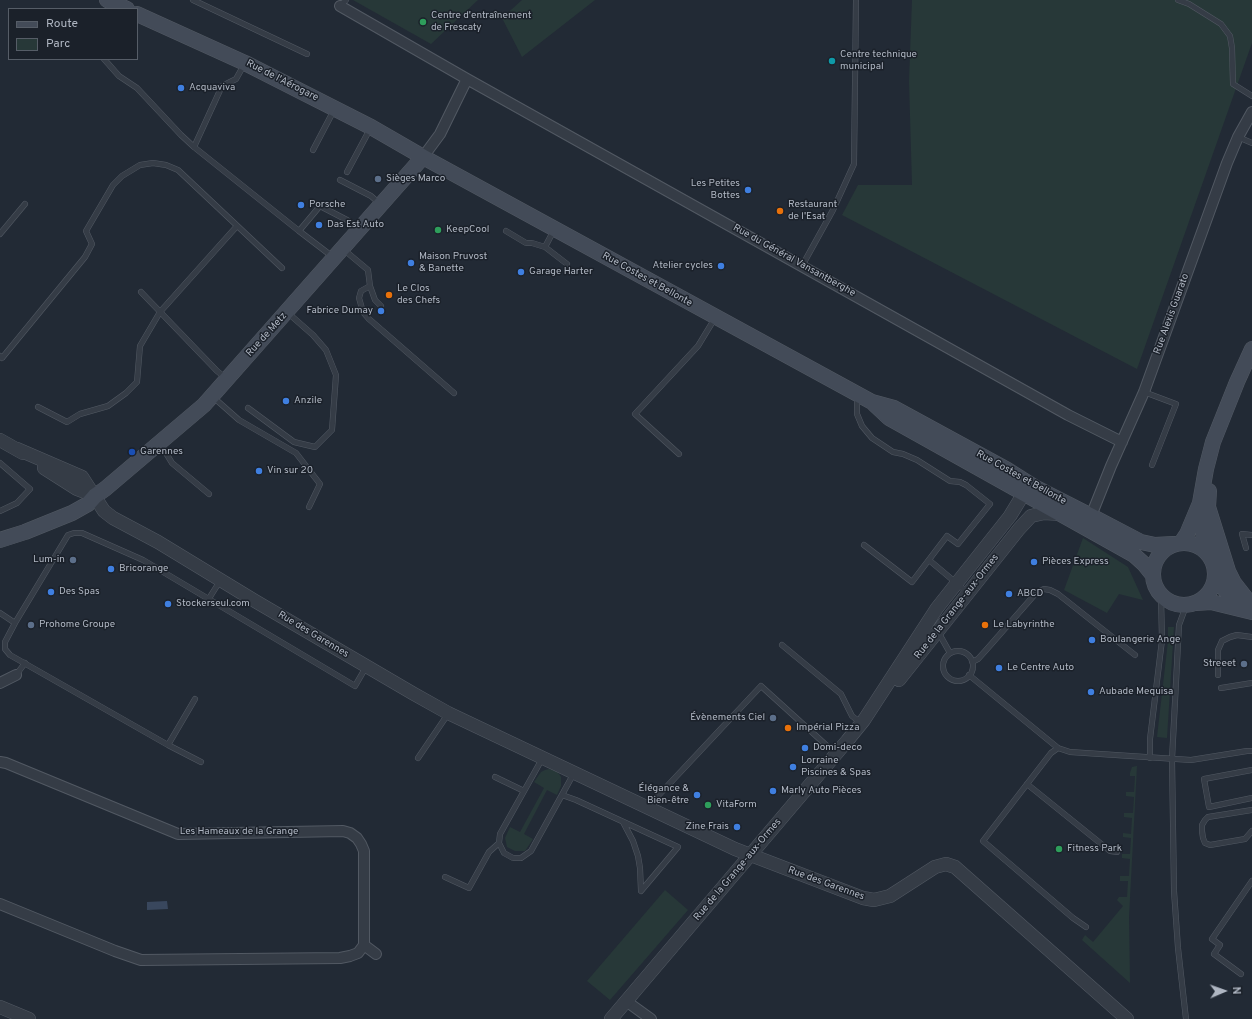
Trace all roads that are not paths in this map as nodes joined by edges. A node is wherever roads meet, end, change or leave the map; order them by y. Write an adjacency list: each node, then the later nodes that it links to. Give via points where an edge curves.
1 (108, 0): 6 (main road)
2 (193, 0): 8 (lane)
3 (856, 0): 34 (lane, via 854,164 833,210)
4 (1178, 0): 12 (lane, via 1221,24 1230,36 1233,84)
5 (342, 2): 11 (street, Rue du Général Vansantberghe)
6 (125, 8)
7 (138, 14): 10 (main road, Rue de l'Aérogare)
8 (307, 54)
9 (105, 60): 18 (lane, via 119,76 137,88)
10 (245, 63): 13 (main road, Rue de l'Aérogare); 18 (lane, via 236,79 222,86)
11 (467, 80): 20 (street, via 440,134); 34 (street, Rue du Général Vansantberghe)
12 (1252, 96)
13 (335, 108): 15 (main road, Rue de l'Aérogare); 19 (lane)
14 (1252, 112): 16 (street, Rue Alexis Guarato)
15 (371, 127): 20 (main road, Rue de l'Aérogare); 21 (lane)
16 (1238, 137): 17 (lane); 45 (street, Rue Alexis Guarato)
17 (1252, 143)
18 (194, 147): 28 (lane)
19 (313, 150)
20 (423, 157): 24 (main road, Rue de Metz); 27 (main road, Rue Costes et Bellonte)
21 (347, 172)
22 (340, 180): 24 (lane, via 371,196)
23 (25, 204): 30 (lane)
24 (380, 205): 26 (main road, Rue de Metz)
25 (237, 226): 35 (lane); 39 (lane); 43 (lane, via 178,170 153,163 131,169 113,185 86,231 92,244 85,257 2,358)
26 (359, 229): 28 (lane, via 320,206); 32 (main road, Rue de Metz)
27 (554, 229): 31 (lane); 41 (main road, Rue Costes et Bellonte)
28 (299, 231): 32 (lane)
29 (506, 231): 31 (lane, via 526,243)
30 (0, 234)
31 (545, 247): 33 (lane)
32 (338, 253): 36 (lane, via 368,270); 40 (main road, Rue de Metz)
33 (567, 264)
34 (802, 266): 53 (street, Rue du Général Vansantberghe, via 1068,415)
35 (282, 268)
36 (370, 286): 38 (lane, via 375,300); 46 (lane, via 361,291 359,298 363,312)
37 (141, 292): 39 (lane)
38 (381, 306)
39 (160, 312): 44 (lane); 49 (lane, via 140,346 137,382 126,393 108,406 80,414 67,422)
40 (287, 312): 44 (main road, Rue de Metz); 50 (lane, via 326,350 336,375 332,430 315,447 294,442)
41 (716, 317): 48 (main road, Rue Costes et Bellonte); 56 (lane, via 698,346 635,414)
42 (1252, 349): 54 (main road)
43 (0, 356)
44 (227, 379): 47 (main road, Rue de Metz)
45 (1144, 392): 53 (street, Rue Alexis Guarato); 58 (lane, via 1176,404)
46 (454, 393)
47 (212, 396): 52 (main road, Rue de Metz); 64 (lane, via 239,420 296,453 320,484)
48 (866, 399): 55 (lane); 60 (main road, Rue Costes et Bellonte, via 889,418); 75 (lane, via 857,402 857,414 862,426 872,438 893,452 917,460 950,481 960,482 990,504 958,544 947,536)
49 (38, 407)
50 (248, 408)
51 (0, 440): 62 (street, Rue des Garennes, via 82,477)
52 (160, 442): 61 (lane, via 172,463); 62 (main road, Rue de Metz)
53 (1122, 442): 67 (street, Rue Alexis Guarato)
54 (1213, 442): 63 (main road); 84 (main road, via 1208,507 1228,570)
55 (964, 453)
56 (679, 454)
57 (0, 463): 65 (lane, via 30,489 17,504)
58 (1152, 465)
59 (1009, 478): 60 (lane)
60 (1030, 491): 66 (main road, Rue Costes et Bellonte); 67 (main road, Rue Costes et Bellonte); 79 (street, Rue de la Grange-aux-Ormes)
61 (209, 494)
62 (95, 496): 68 (main road, Rue de Metz, via 78,498 24,524); 70 (main road, Rue de Metz, via 88,504 72,513); 78 (street, Rue des Garennes, via 104,511 113,518)
63 (1200, 503): 71 (main road, via 1187,534); 74 (main road)
64 (309, 507)
65 (0, 511)
66 (1061, 514): 76 (main road, Rue Costes et Bellonte, via 1134,555); 80 (street, Rue de la Grange-aux-Ormes, via 1044,513 1031,516)
67 (1091, 516): 71 (main road, Rue Costes et Bellonte, via 1142,542 1155,545)
68 (0, 532)
69 (1252, 535): 73 (lane, via 1242,534)
70 (0, 540)
71 (1177, 544): 74 (main road, via 1196,545); 76 (main road, via 1158,555)
72 (864, 545): 75 (lane, via 912,582)
73 (1246, 548)
74 (1208, 554): 77 (main road, via 1215,570)
75 (929, 560): 79 (lane)
76 (1152, 574): 81 (main road, via 1154,585)
77 (1215, 579): 83 (main road, via 1205,597); 84 (main road)
78 (220, 580): 82 (lane); 94 (street, Rue des Garennes)
79 (956, 583): 80 (lane); 87 (street, Rue de la Grange-aux-Ormes, via 937,608)
80 (968, 592): 87 (street, Rue de la Grange-aux-Ormes)
81 (1161, 597): 83 (main road, via 1176,605); 110 (lane, via 1162,640)
82 (208, 600): 86 (lane, via 143,560 82,533 74,533 68,535); 94 (lane, via 355,686)
83 (1191, 604): 84 (main road, via 1217,603); 111 (lane, via 1179,625)
84 (1252, 611)
85 (0, 613): 86 (lane)
86 (15, 623): 93 (lane, via 5,642 5,649 10,655)
87 (934, 625): 90 (lane); 103 (street, Rue de la Grange-aux-Ormes, via 900,680)
88 (1252, 637): 97 (lane, via 1237,635 1222,641 1218,650)
89 (782, 645): 103 (lane, via 841,694 852,716)
90 (950, 653): 92 (lane, via 963,652); 96 (lane, via 942,666 946,676 960,681)
91 (1134, 655): 92 (lane, via 1058,594 1044,590 1037,592 983,654)
92 (972, 662): 96 (lane, via 973,667)
93 (25, 663): 95 (lane); 104 (lane)
94 (366, 667): 102 (street, Rue des Garennes)
95 (16, 675): 98 (street)
96 (969, 675): 105 (lane)
97 (1218, 675)
98 (0, 683)
99 (1252, 683): 100 (lane)
100 (1221, 688)
101 (195, 699): 104 (lane)
102 (448, 713): 108 (lane); 109 (street, Rue des Garennes)
103 (862, 722): 107 (street, Rue de la Grange-aux-Ormes)
104 (168, 745): 113 (lane)
105 (1058, 748): 110 (lane, via 1070,752); 117 (lane, via 1051,753)
106 (1252, 752): 111 (lane, via 1191,760)
107 (837, 754): 121 (lane, via 761,686 657,797); 127 (street, Rue de la Grange-aux-Ormes)
108 (418, 758)
109 (542, 758): 115 (street, Rue des Garennes); 118 (lane)
110 (1150, 758): 111 (lane)
111 (1172, 759): 141 (lane, via 1174,891)
112 (0, 762): 132 (street, Les Hameaux de la Grange, via 6,762 178,834 343,831 350,833 357,838 364,852)
113 (201, 762)
114 (1252, 770): 120 (lane, via 1204,779 1209,807)
115 (574, 773): 119 (lane); 121 (street, Rue des Garennes)
116 (495, 777): 118 (lane)
117 (1028, 784): 126 (lane, via 1110,851); 131 (lane, via 983,841)
118 (524, 791): 125 (lane, via 500,834)
119 (562, 795): 123 (lane); 125 (lane, via 531,851 521,858 513,858 504,853)
120 (1252, 798)
121 (650, 809): 127 (street, Rue des Garennes)
122 (1252, 810): 124 (lane, via 1208,817 1202,824 1202,838 1210,845 1245,839)
123 (623, 822): 123 (lane, via 678,847 641,891 638,856)
124 (1252, 831)
125 (499, 843): 128 (lane, via 489,852 469,888)
126 (1117, 852)
127 (750, 855): 135 (street, Rue de la Grange-aux-Ormes); 140 (street, Rue des Garennes, via 874,900 890,896 935,867 946,864 955,867)
128 (445, 877)
129 (1252, 881): 134 (lane, via 1212,939 1220,945 1214,954)
130 (0, 904): 132 (street, via 141,960 340,958 358,953)
131 (1086, 927)
132 (364, 945): 133 (street)
133 (376, 954)
134 (1241, 974)
135 (626, 1001): 138 (street, Rue de la Grange-aux-Ormes); 139 (street)
136 (0, 1007): 137 (street)
137 (29, 1019)
138 (611, 1019)
139 (651, 1019)
140 (1127, 1019)
141 (1186, 1019)

